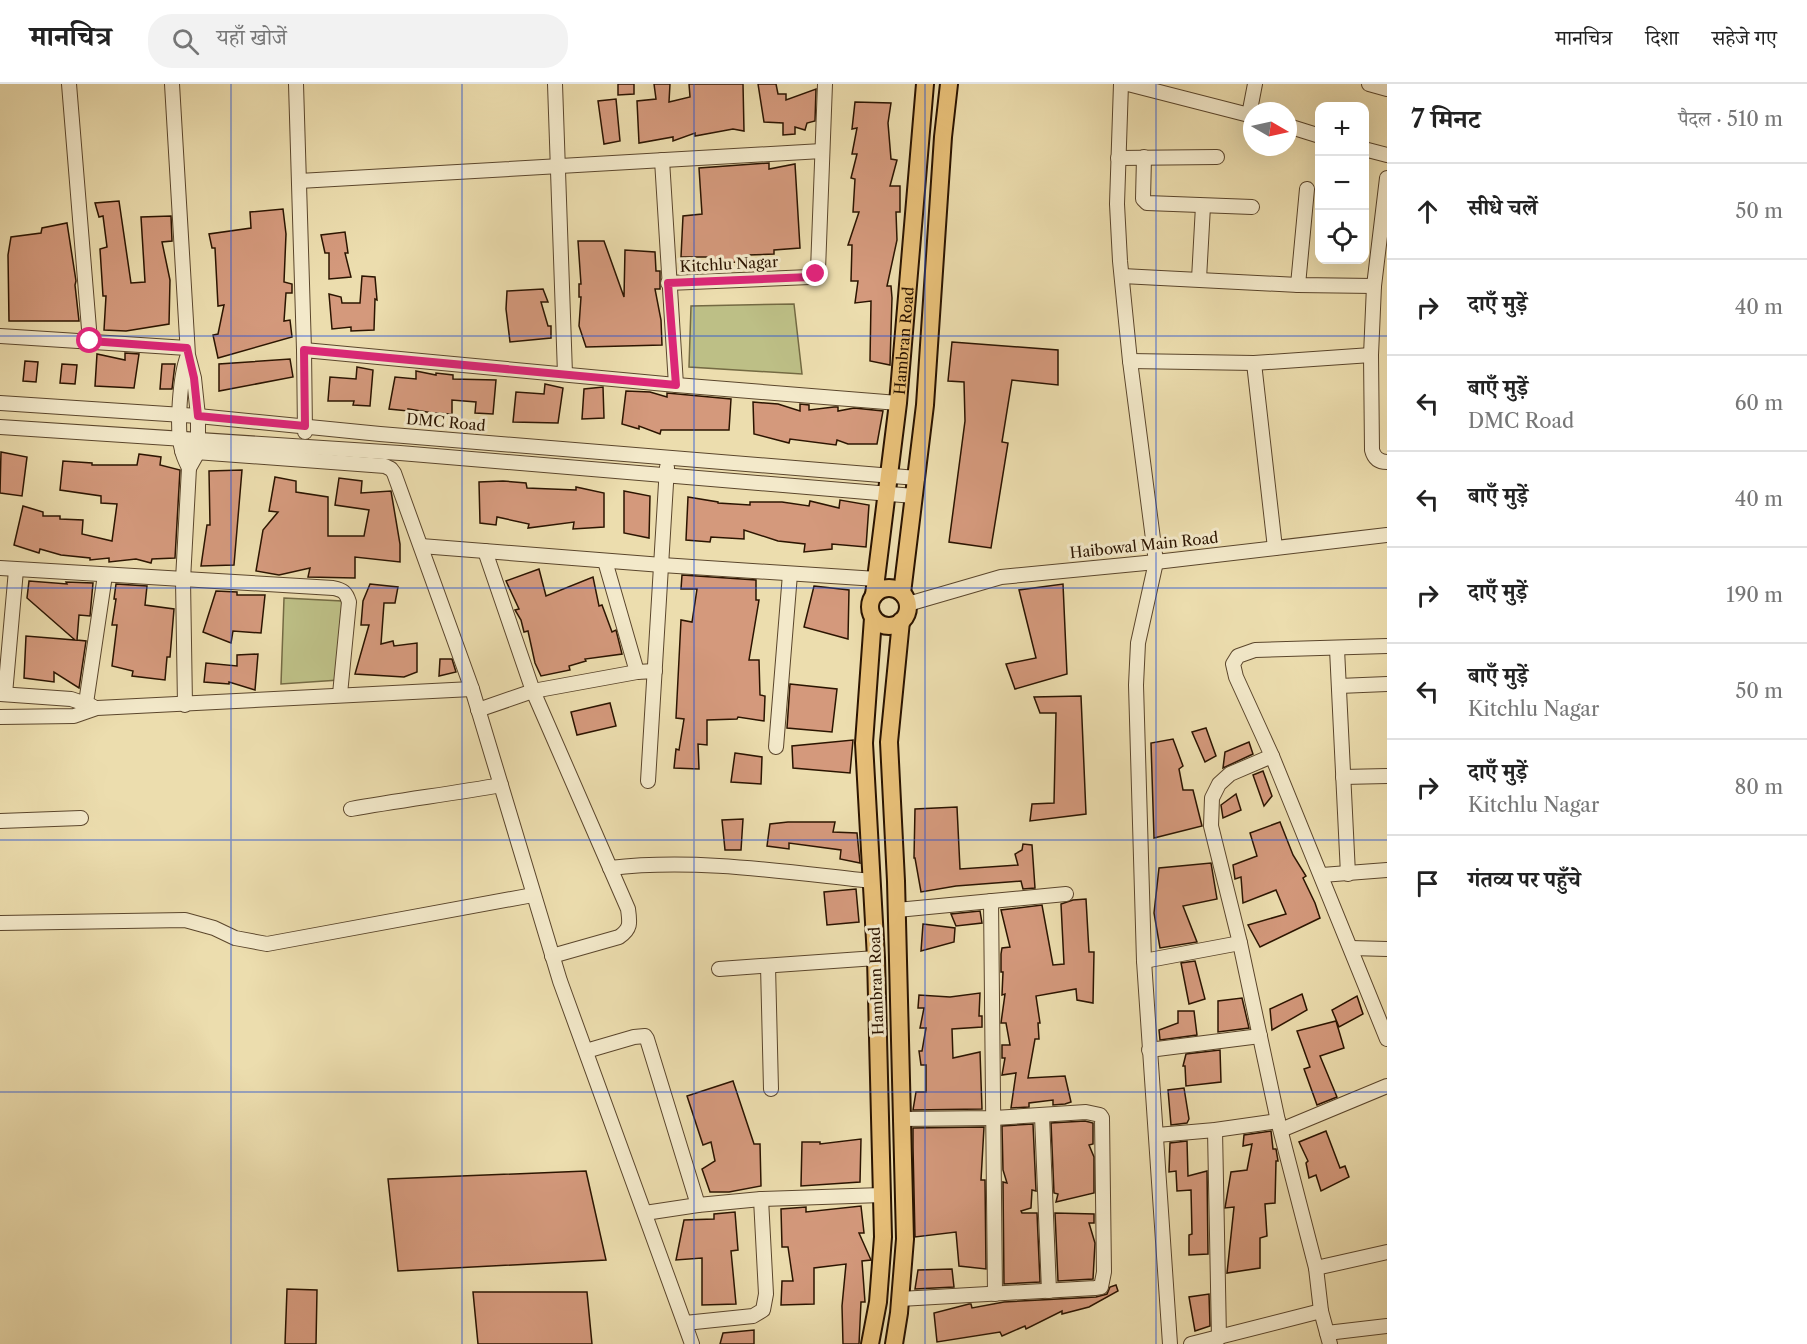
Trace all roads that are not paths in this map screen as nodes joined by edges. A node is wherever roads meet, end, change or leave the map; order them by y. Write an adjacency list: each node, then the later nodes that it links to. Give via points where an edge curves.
1 (69, 84): 36 (street)
2 (172, 84): 38 (street)
3 (296, 84): 26 (street)
4 (555, 84): 24 (street)
5 (825, 84): 18 (street, Kitchlu Nagar)
6 (925, 84): 45 (main road, Hambran Road)
7 (949, 84): 58 (main road, Hambran Road)
8 (1121, 84): 21 (street)
9 (1128, 84): 14 (street)
10 (1255, 84): 13 (street)
11 (1369, 84): 12 (street)
12 (1387, 89)
13 (1253, 102)
14 (1243, 114)
15 (1297, 129): 16 (street)
16 (1315, 134)
17 (1369, 150): 19 (street)
18 (822, 151): 23 (street); 32 (street, Kitchlu Nagar, via 816,274)
19 (1387, 155)
20 (1217, 157): 22 (street)
21 (1118, 158): 22 (street); 30 (street)
22 (1144, 158): 28 (street, via 1146,202)
23 (662, 160): 24 (street); 32 (street)
24 (558, 166): 26 (street); 42 (street)
25 (1387, 178): 34 (street)
26 (299, 181): 37 (street)
27 (1307, 189): 33 (street)
28 (1203, 206): 29 (street); 31 (street)
29 (1252, 207)
30 (1122, 276): 31 (street); 40 (street)
31 (1199, 279): 33 (street)
32 (668, 283): 43 (street, Kitchlu Nagar)
33 (1298, 285): 34 (street)
34 (1378, 290): 39 (street)
35 (0, 336): 36 (street)
36 (90, 341): 38 (street)
37 (304, 350): 42 (street); 48 (street)
38 (187, 352): 46 (street); 47 (street)
39 (1371, 355): 41 (street); 54 (street, via 1372,450 1376,458)
40 (1130, 361): 41 (street); 66 (street)
41 (1254, 363): 63 (street)
42 (565, 374): 43 (street)
43 (676, 385): 45 (street)
44 (0, 403): 46 (street, DMC Road)
45 (897, 403): 57 (main road, Hambran Road)
46 (180, 415): 47 (street, DMC Road); 50 (street)
47 (198, 416): 48 (street, DMC Road); 51 (street)
48 (305, 426): 52 (street); 53 (street, DMC Road)
49 (0, 427): 50 (street)
50 (181, 444): 51 (street); 55 (street)
51 (198, 445): 52 (street); 55 (street); 62 (street, via 385,466 394,473)
52 (306, 447): 56 (street)
53 (668, 456): 56 (street); 57 (street, DMC Road)
54 (1387, 462)
55 (189, 468): 72 (street)
56 (667, 476): 59 (street); 67 (street)
57 (888, 476): 58 (street, DMC Road); 59 (main road, Hambran Road)
58 (917, 478): 60 (main road, Hambran Road)
59 (886, 494): 60 (street); 73 (main road, Hambran Road)
60 (914, 496): 74 (main road, Hambran Road)
61 (1387, 535): 63 (street, Haibowal Main Road)
62 (421, 546): 64 (street); 83 (street)
63 (1275, 548): 66 (street, Haibowal Main Road)
64 (485, 551): 65 (street); 84 (street)
65 (604, 561): 67 (street); 80 (street)
66 (1156, 562): 74 (street, Haibowal Main Road, via 1001,577); 115 (street, via 1138,643 1136,685)
67 (662, 565): 70 (street); 79 (street)
68 (0, 568): 69 (street)
69 (16, 570): 71 (street); 85 (street)
70 (789, 574): 73 (street); 91 (street)
71 (105, 575): 72 (street); 88 (street)
72 (183, 580): 86 (street, via 343,590 349,602); 87 (street)
73 (875, 587): 74 (main road, via 896,589); 75 (main road, via 870,606)
74 (905, 598): 76 (main road, via 905,616)
75 (873, 618): 76 (main road, via 890,626); 104 (main road, Hambran Road, via 864,743)
76 (901, 621): 108 (main road, Hambran Road, via 889,742)
77 (1387, 646): 78 (street)
78 (1337, 649): 82 (street); 92 (street, via 1255,650 1235,660 1236,677)
79 (655, 671): 80 (street); 95 (street)
80 (637, 672): 84 (street)
81 (1387, 684): 82 (street)
82 (1339, 686): 94 (street)
83 (472, 689): 86 (street); 89 (street)
84 (533, 691): 89 (street); 100 (street)
85 (3, 694): 88 (street, via 62,697)
86 (340, 694): 87 (street)
87 (185, 705): 88 (street)
88 (92, 706): 90 (street, via 74,716)
89 (478, 710): 96 (street)
90 (0, 717)
91 (776, 747)
92 (1272, 756): 103 (street); 110 (street, via 1230,774 1212,798 1212,826)
93 (1387, 776): 94 (street)
94 (1343, 777): 102 (street)
95 (648, 781)
96 (501, 785): 97 (street); 106 (street)
97 (351, 809)
98 (81, 818): 99 (street)
99 (0, 821)
100 (610, 868): 104 (street, via 693,865); 113 (street, via 628,909 627,932 613,940)
101 (1387, 870): 102 (street)
102 (1348, 874): 103 (street)
103 (1322, 875): 111 (street)
104 (872, 881): 114 (main road, Hambran Road)
105 (1066, 894): 107 (street)
106 (533, 895): 109 (street, via 267,944 235,938 185,920); 113 (street)
107 (992, 901): 108 (street); 125 (street)
108 (897, 910): 126 (main road, Hambran Road)
109 (0, 922)
110 (1240, 943): 115 (street); 118 (street)
111 (1351, 948): 112 (street); 119 (street)
112 (1387, 949)
113 (552, 956): 121 (street)
114 (876, 958): 116 (street); 130 (main road, Hambran Road)
115 (1144, 961): 120 (street)
116 (768, 966): 117 (street); 123 (street)
117 (719, 969)
118 (1260, 1036): 120 (street); 127 (street)
119 (1387, 1039)
120 (1149, 1050): 129 (street)
121 (586, 1051): 132 (street, via 645,1036); 133 (street)
122 (1387, 1086): 127 (street)
123 (771, 1089)
124 (1042, 1116): 125 (street); 136 (street); 136 (street, via 1093,1112 1102,1118 1103,1283 1095,1288)
125 (994, 1118): 126 (street); 137 (street)
126 (902, 1119): 138 (main road, Hambran Road, via 905,1239)
127 (1279, 1126): 128 (street); 135 (street)
128 (1215, 1131): 129 (street); 142 (street)
129 (1157, 1135): 147 (street)
130 (882, 1195): 131 (street); 145 (main road, Hambran Road, via 878,1302)
131 (761, 1199): 132 (street); 140 (street, via 766,1294 763,1311 753,1316)
132 (698, 1205): 133 (street)
133 (645, 1214): 140 (street)
134 (1387, 1252): 135 (street)
135 (1316, 1268): 139 (street)
136 (1049, 1291): 137 (street)
137 (995, 1294): 138 (street)
138 (900, 1299): 146 (main road, Hambran Road)
139 (1321, 1311): 142 (street); 143 (street)
140 (685, 1323): 144 (street)
141 (1387, 1326): 143 (street)
142 (1219, 1338): 148 (street)
143 (1328, 1339)
144 (692, 1344)
145 (870, 1344)
146 (894, 1344)
147 (1170, 1344)
148 (1191, 1344)

